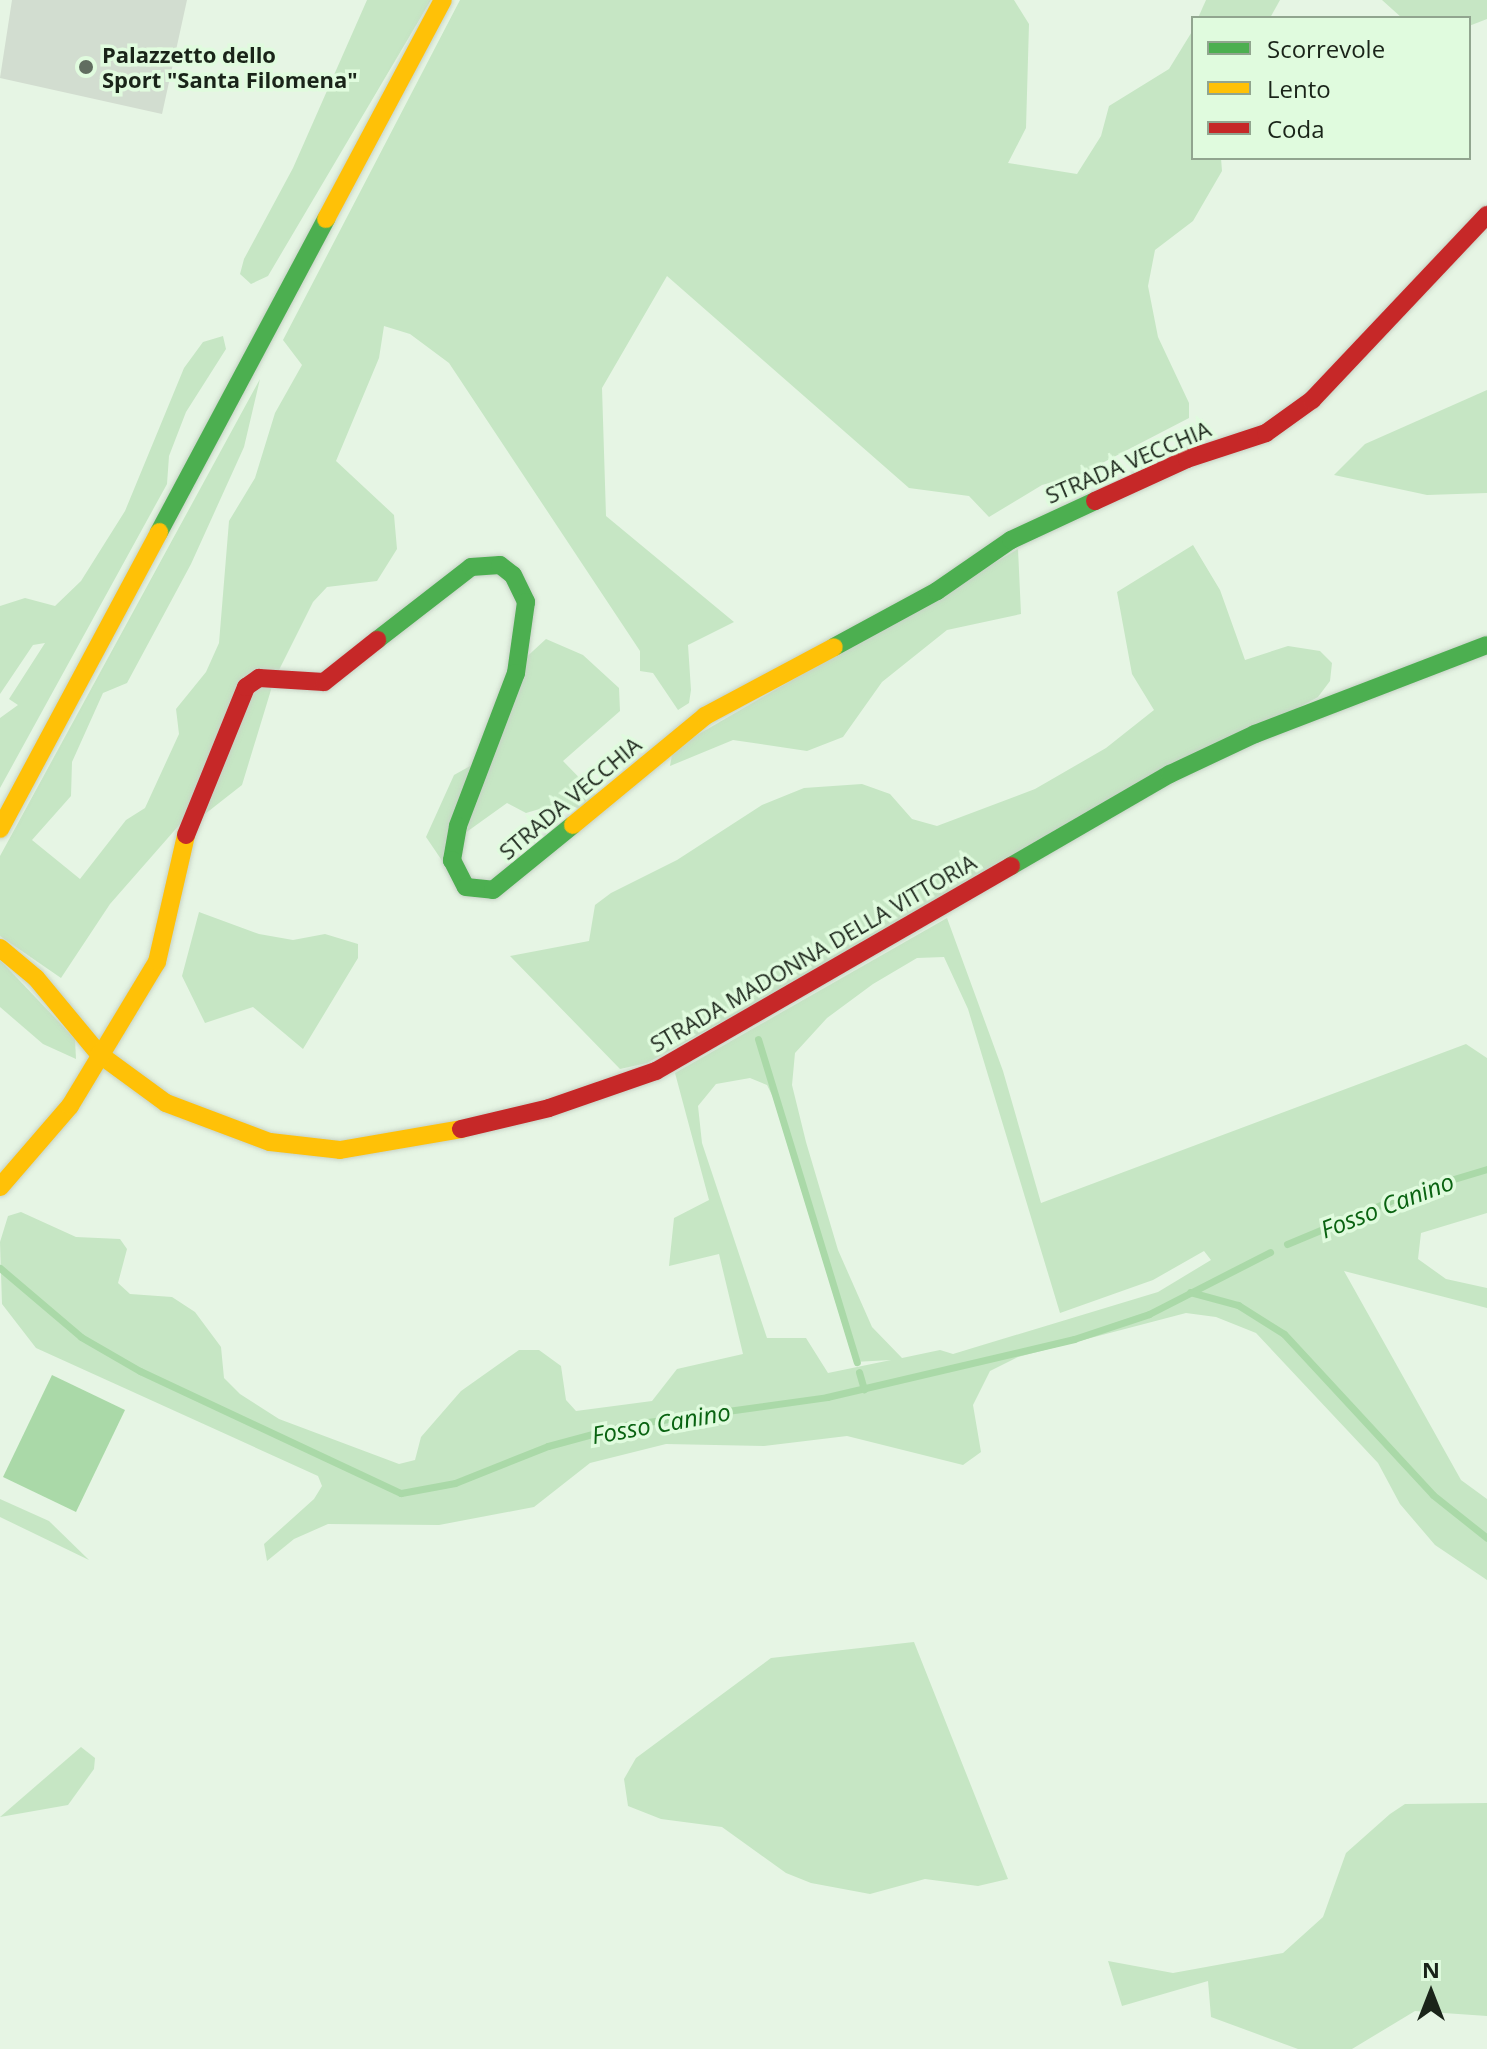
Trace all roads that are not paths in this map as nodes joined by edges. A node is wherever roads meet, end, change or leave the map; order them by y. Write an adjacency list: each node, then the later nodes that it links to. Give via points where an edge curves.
1 (443, 0): 4 (main road)
2 (1487, 215): 6 (main road, STRADA VECCHIA, via 1312,400 1266,433 1187,459 1011,540 937,591 705,716 493,890 466,887 452,860 458,826 516,673 526,602 513,575 500,565 471,567 324,682 259,678 246,687 191,812 157,962)
3 (1487, 645): 6 (main road, STRADA MADONNA DELLA VITTORIA, via 1255,734 1170,774 708,1043 602,1093 461,1131 340,1150 270,1142 190,1115 142,1089)
4 (0, 829)
5 (0, 948): 6 (main road, STRADA MADONNA DELLA VITTORIA, via 36,978)
6 (99, 1054): 7 (main road, via 70,1106)
7 (0, 1187)

